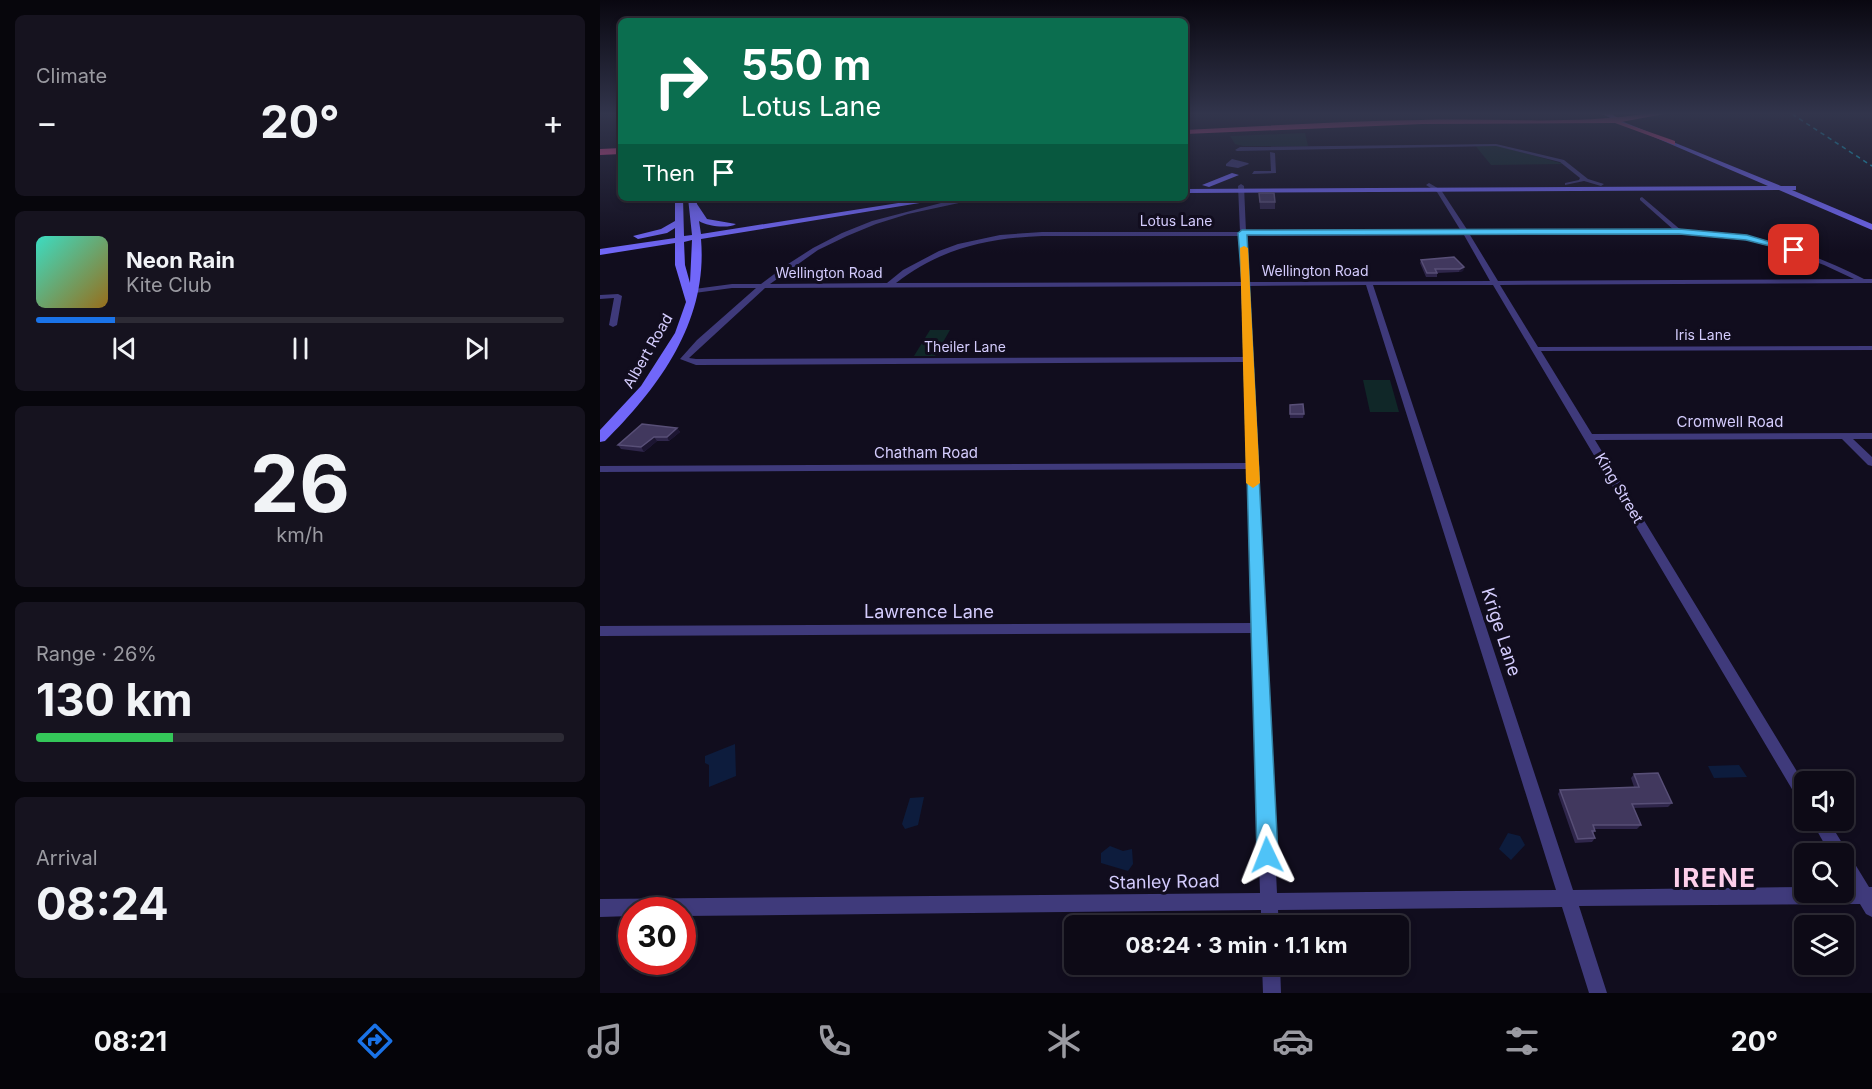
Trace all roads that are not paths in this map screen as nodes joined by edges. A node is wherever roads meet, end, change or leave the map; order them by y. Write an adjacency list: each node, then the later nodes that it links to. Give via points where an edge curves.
1 (1236, 160): 7 (street)
2 (1242, 160): 7 (street, via 1244,166)
3 (1273, 160): 9 (street, via 1274,172)
4 (1558, 160): 11 (street)
5 (1712, 160): 8 (main road)
6 (1722, 160): 21 (main road)
7 (1233, 164): 10 (street)
8 (1727, 167): 16 (main road, via 1751,181); 17 (main road)
9 (1254, 173)
10 (1235, 176): 19 (main road); 20 (street, via 1235,181)
11 (1582, 178): 12 (street); 13 (street)
12 (1567, 184): 13 (main road); 15 (main road)
13 (1601, 184): 14 (main road)
14 (1659, 184): 16 (main road); 22 (main road)
15 (1429, 185): 20 (main road); 24 (street, King Street)
16 (1708, 185): 17 (main road)
17 (1771, 185): 21 (main road)
18 (1188, 186): 19 (main road)
19 (1204, 186): 20 (main road)
20 (1243, 186): 23 (main road); 24 (main road); 37 (street)
21 (1782, 187): 22 (main road); 32 (main road); 32 (main road, via 1793,188)
22 (1699, 189): 24 (main road)
23 (1188, 191)
24 (1439, 191): 35 (street, King Street)
25 (1642, 199): 34 (street)
26 (677, 201): 33 (main road, Albert Road)
27 (877, 201): 31 (main road)
28 (925, 201): 36 (main road)
29 (964, 201): 45 (street, via 913,211 841,235 804,254)
30 (693, 202): 31 (main road, via 704,221); 36 (main road, Albert Road)
31 (732, 224): 36 (main road)
32 (1872, 226)
33 (680, 231): 36 (main road); 38 (main road); 39 (main road); 46 (main road, Albert Road, via 681,265)
34 (1679, 231): 35 (street, Lotus Lane); 40 (street, Lotus Lane, via 1777,244)
35 (1465, 232): 37 (street, Lotus Lane); 41 (street, King Street)
36 (697, 233): 46 (main road, Albert Road)
37 (1242, 233): 43 (street); 44 (street, Lotus Lane, via 1001,236 935,253)
38 (600, 244)
39 (600, 252)
40 (1868, 281): 41 (street, Wellington Road)
41 (1496, 282): 42 (street, Wellington Road); 50 (street, King Street)
42 (1369, 283): 43 (street, Wellington Road); 63 (street, Krige Lane)
43 (1247, 284): 44 (street, Wellington Road); 51 (street)
44 (889, 285): 45 (street, Wellington Road)
45 (760, 286): 46 (street, Wellington Road); 51 (street, Theiler Lane, via 686,361)
46 (690, 294): 55 (main road, Albert Road, via 680,333 651,385)
47 (600, 297): 48 (street, via 618,296)
48 (613, 325)
49 (1872, 348): 50 (street, Iris Lane)
50 (1535, 349): 54 (street, King Street)
51 (1248, 359): 57 (street)
52 (1844, 436): 53 (street, Cromwell Road); 54 (street, Cromwell Road); 56 (street)
53 (1872, 436)
54 (1588, 437): 61 (street, King Street)
55 (600, 438)
56 (1872, 463)
57 (1252, 466): 58 (street, Chatham Road); 59 (street)
58 (600, 469)
59 (1259, 628): 60 (street, Lawrence Lane); 65 (street)
60 (600, 632)
61 (1794, 779)
62 (1854, 876): 64 (street)
63 (1568, 898): 64 (street, Stanley Road); 65 (street, Stanley Road); 70 (street, Krige Lane)
64 (1870, 899)
65 (1269, 901): 66 (street, Stanley Road); 67 (street)
66 (600, 908)
67 (1270, 915)
68 (1271, 975): 69 (street)
69 (1272, 993)
70 (1598, 993)

